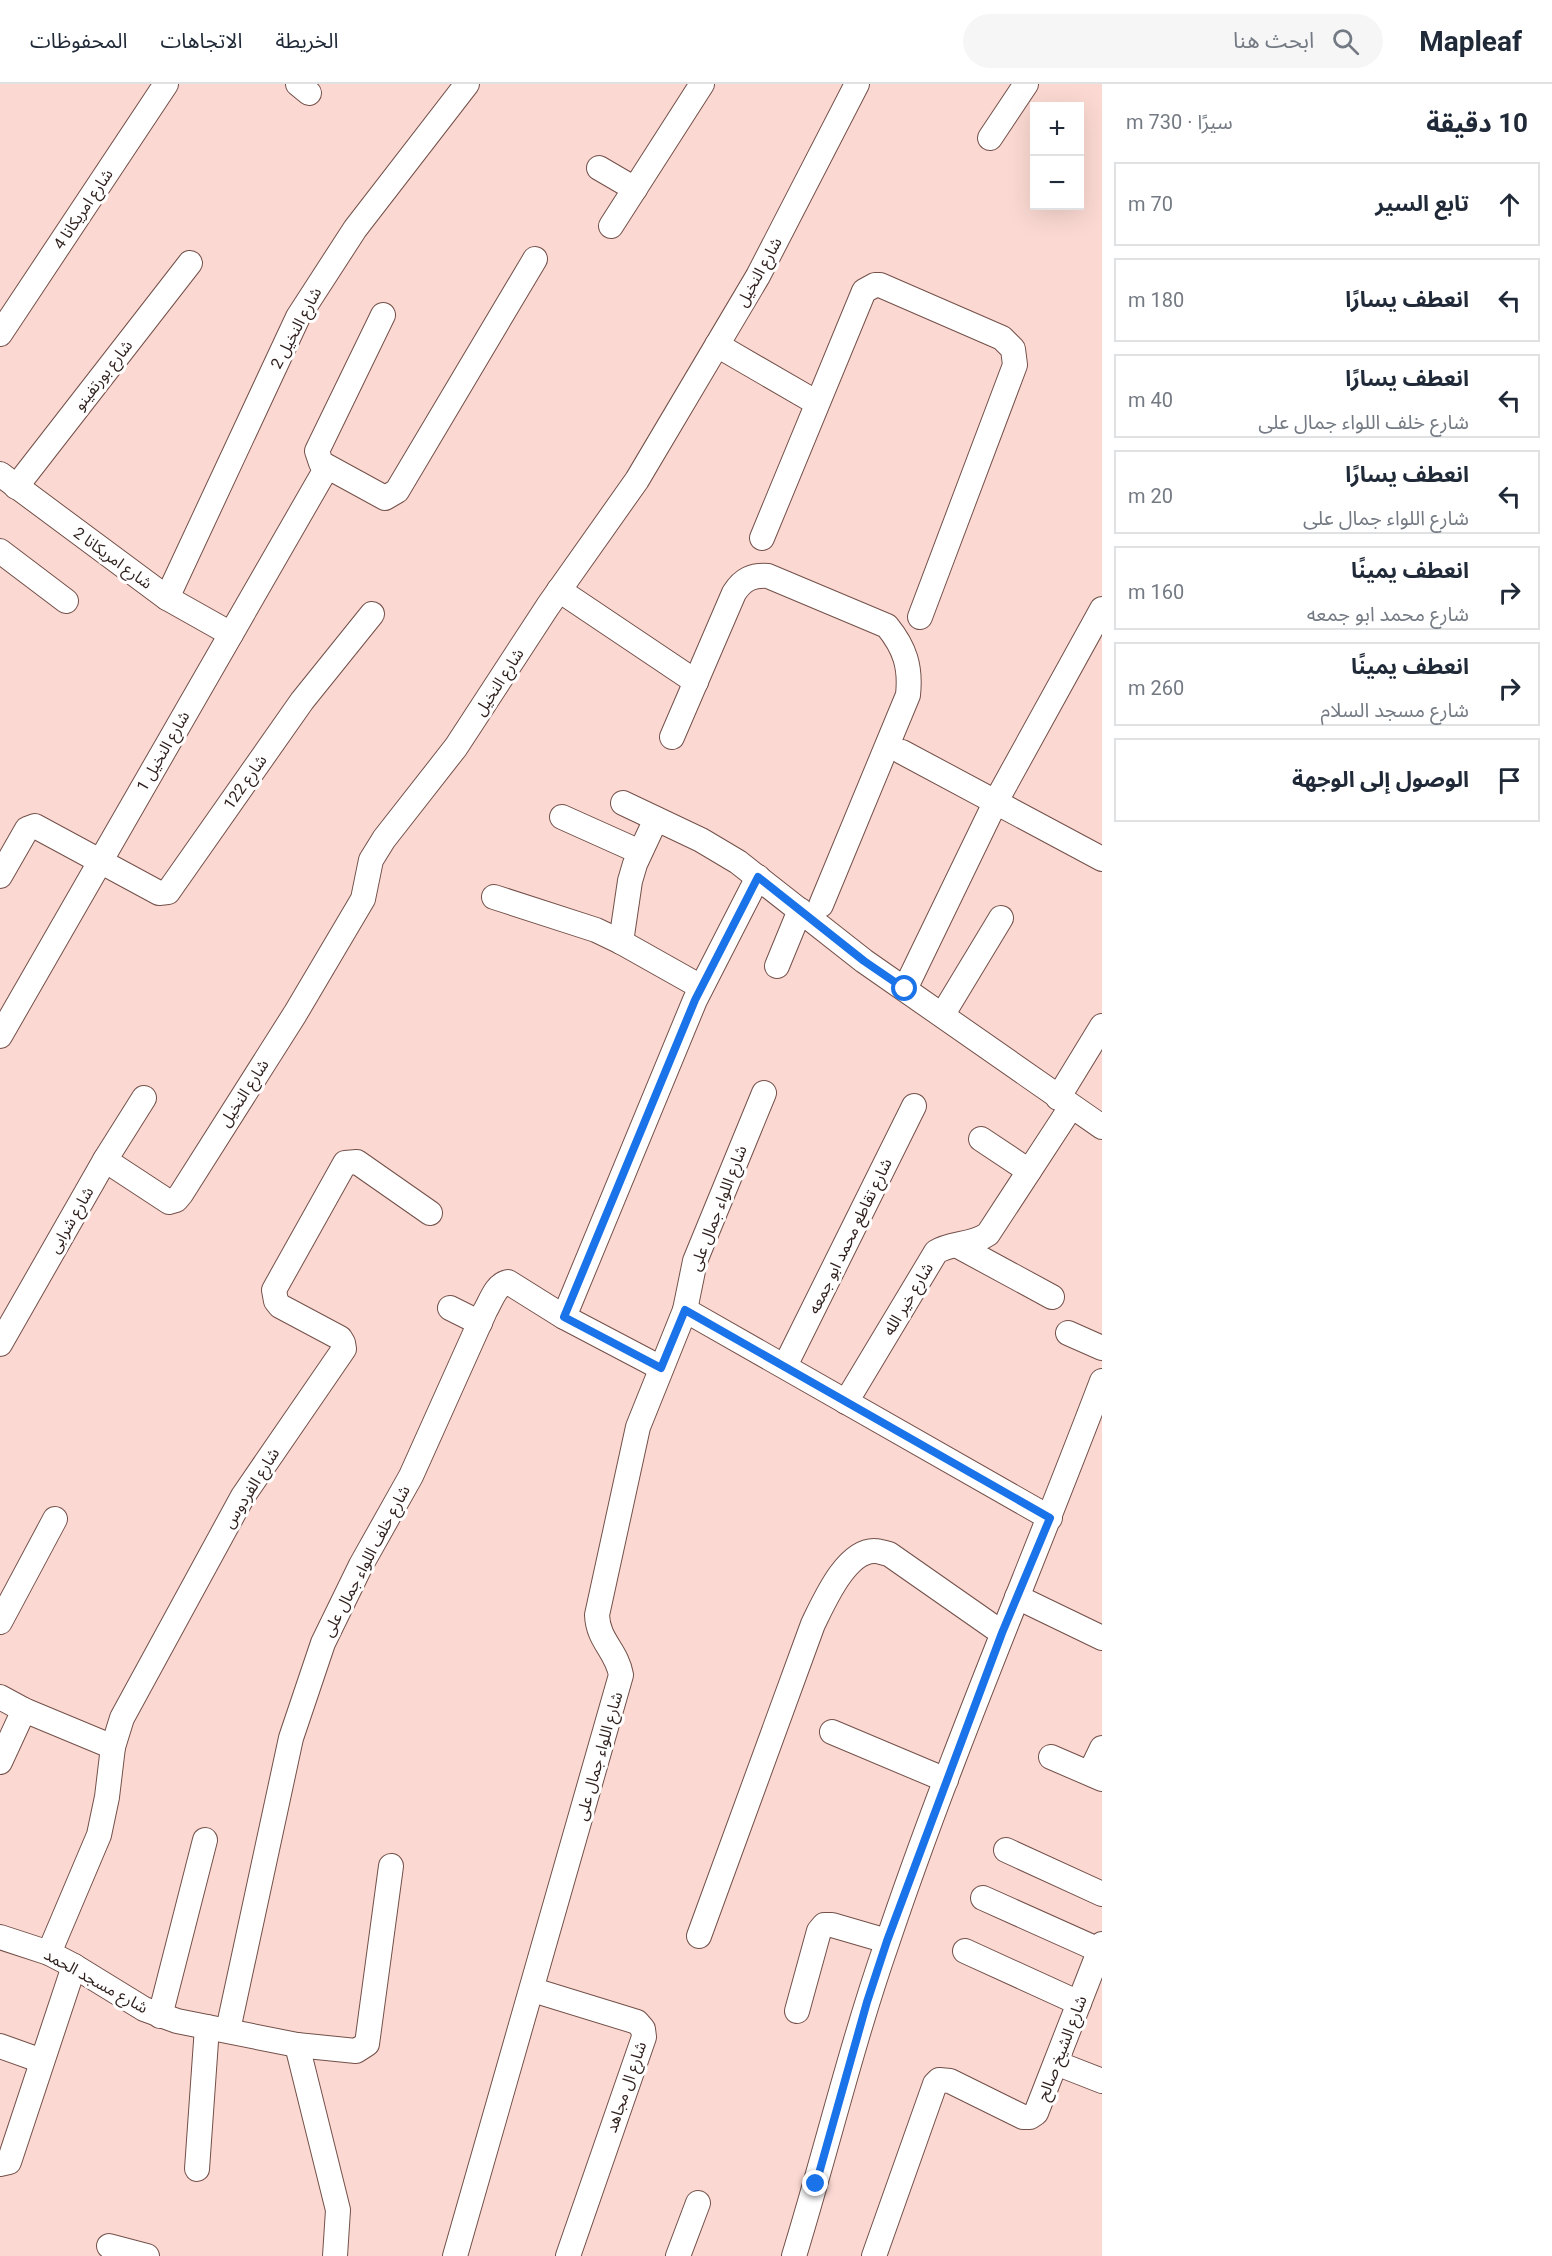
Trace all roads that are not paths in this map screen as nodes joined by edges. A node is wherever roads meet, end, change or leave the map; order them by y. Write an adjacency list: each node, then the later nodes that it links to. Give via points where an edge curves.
1 (166, 84): 13 (street, شارع امريكانا 4)
2 (467, 84): 21 (street, شارع النخيل 2, via 356,229 298,317)
3 (702, 84): 8 (street)
4 (857, 84): 14 (street, شارع النخيل, via 758,276)
5 (1026, 84): 6 (street)
6 (990, 138)
7 (599, 168): 8 (street)
8 (635, 189): 9 (street)
9 (611, 226)
10 (535, 259): 16 (street, via 397,491 390,497 380,497)
11 (190, 263): 17 (street, شارع بورتفينو)
12 (383, 315): 16 (street, via 318,447 318,460)
13 (0, 334)
14 (717, 345): 15 (street); 20 (street, شارع النخيل, via 637,480)
15 (817, 403): 18 (street); 25 (street, via 861,296 874,285 1002,338 1013,349 1015,365)
16 (327, 466): 26 (street, شارع النخيل 1)
17 (8, 481): 21 (street, شارع امريكانا 2)
18 (762, 538)
19 (0, 551): 22 (street)
20 (559, 590): 27 (street); 55 (street, شارع النخيل, via 456,747 384,839 371,860 363,899 176,1200 169,1202)
21 (167, 598): 26 (street, شارع امريكانا 2)
22 (66, 602)
23 (1102, 609): 31 (street)
24 (372, 614): 36 (street, شارع 122, via 302,701 168,892 159,892)
25 (920, 617)
26 (231, 634): 36 (street, شارع النخيل 1)
27 (696, 682): 28 (street); 40 (street, via 734,592 748,578 758,575 887,626 899,641 907,658 908,695)
28 (672, 737)
29 (902, 752): 31 (street)
30 (623, 803): 33 (street)
31 (995, 803): 35 (street); 45 (street)
32 (562, 817): 34 (street)
33 (656, 819): 34 (street); 38 (street, via 720,851)
34 (640, 852): 42 (street, via 630,881)
35 (1102, 859)
36 (99, 862): 37 (street, via 30,826); 47 (street, شارع النخيل 1)
37 (0, 876)
38 (758, 877): 40 (street); 44 (street)
39 (494, 897): 42 (street)
40 (810, 907): 43 (street); 45 (street, via 864,961)
41 (1001, 918): 46 (street)
42 (621, 942): 44 (street)
43 (777, 966)
44 (702, 987): 62 (street)
45 (905, 989): 46 (street)
46 (943, 1014): 51 (street)
47 (0, 1036)
48 (1098, 1040): 51 (street, شارع خير الله)
49 (764, 1093): 61 (street, شارع اللواء جمال على, via 695,1262)
50 (144, 1098): 55 (street, شارع شرابى)
51 (1065, 1102): 53 (street); 56 (street, شارع خير الله)
52 (914, 1106): 67 (street, شارع تقاطع محمد ابو جمعه)
53 (1102, 1126)
54 (981, 1139): 56 (street)
55 (105, 1160): 65 (street, شارع شرابى)
56 (1029, 1171): 58 (street, شارع خير الله, via 988,1234)
57 (430, 1213): 80 (street, شارع الفردوس, via 357,1162 349,1161 343,1166 273,1290 284,1309 340,1338 342,1353 243,1496 122,1718)
58 (958, 1246): 59 (street); 70 (street, شارع خير الله, via 946,1246 936,1252)
59 (1052, 1297)
60 (450, 1308): 63 (street)
61 (685, 1310): 67 (street); 68 (street, شارع اللواء جمال على)
62 (564, 1317): 63 (street, شارع خلف اللواء جمال على, via 506,1282); 68 (street, شارع خلف اللواء جمال على)
63 (480, 1323): 102 (street, شارع خلف اللواء جمال على, via 411,1476 323,1643 291,1738)
64 (1068, 1333): 66 (street)
65 (0, 1344)
66 (1102, 1348)
67 (785, 1366): 70 (street)
68 (661, 1368): 98 (street, شارع اللواء جمال على, via 638,1427 597,1615 602,1639 616,1657 621,1675)
69 (1102, 1381): 71 (street)
70 (846, 1402): 71 (street)
71 (1050, 1518): 73 (street)
72 (55, 1519): 74 (street)
73 (1017, 1597): 75 (street); 76 (street)
74 (0, 1622)
75 (1002, 1633): 85 (street); 91 (street, via 889,1554 873,1551 846,1568 813,1624)
76 (1102, 1638)
77 (0, 1697): 78 (street)
78 (24, 1710): 80 (street); 83 (street)
79 (832, 1732): 85 (street)
80 (113, 1747): 96 (street, شارع الفردوس, via 99,1835)
81 (1102, 1748): 84 (street)
82 (1051, 1757): 84 (street)
83 (0, 1762)
84 (1096, 1776)
85 (946, 1780): 93 (street)
86 (205, 1840): 101 (street)
87 (1006, 1850): 89 (street)
88 (391, 1866): 103 (street, شارع مسجد الحمد, via 367,2044 356,2051)
89 (1102, 1894)
90 (982, 1898): 94 (street)
91 (699, 1936)
92 (0, 1937): 96 (street, شارع مسجد الحمد)
93 (887, 1941): 100 (street, via 825,1925 819,1931); 117 (street)
94 (1101, 1947): 99 (street, شارع الشيخ صالح)
95 (965, 1951): 99 (street)
96 (49, 1953): 97 (street, شارع مسجد الحمد)
97 (74, 1966): 101 (street, شارع مسجد الحمد); 105 (street)
98 (533, 1990): 114 (street, شارع اللواء جمال على); 115 (street, شارع ال مجاهد, via 637,2022 643,2029 644,2037)
99 (1079, 2003): 106 (street, شارع الشيخ صالح)
100 (797, 2011)
101 (160, 2016): 102 (street, شارع مسجد الحمد)
102 (218, 2028): 103 (street, شارع مسجد الحمد); 109 (street, شارع خلف اللواء جمال على)
103 (297, 2044): 113 (street, via 338,2210)
104 (0, 2046): 105 (street)
105 (42, 2061): 108 (street, via 9,2162)
106 (1056, 2063): 107 (street); 118 (street, شارع الشيخ صالح, via 1040,2107 1030,2117 950,2081 939,2080 935,2084)
107 (1102, 2081)
108 (0, 2164)
109 (197, 2169)
110 (698, 2203): 116 (street)
111 (109, 2246): 112 (street)
112 (147, 2256)
113 (335, 2256)
114 (455, 2256)
115 (568, 2256)
116 (678, 2256)
117 (794, 2256)
118 (874, 2256)

